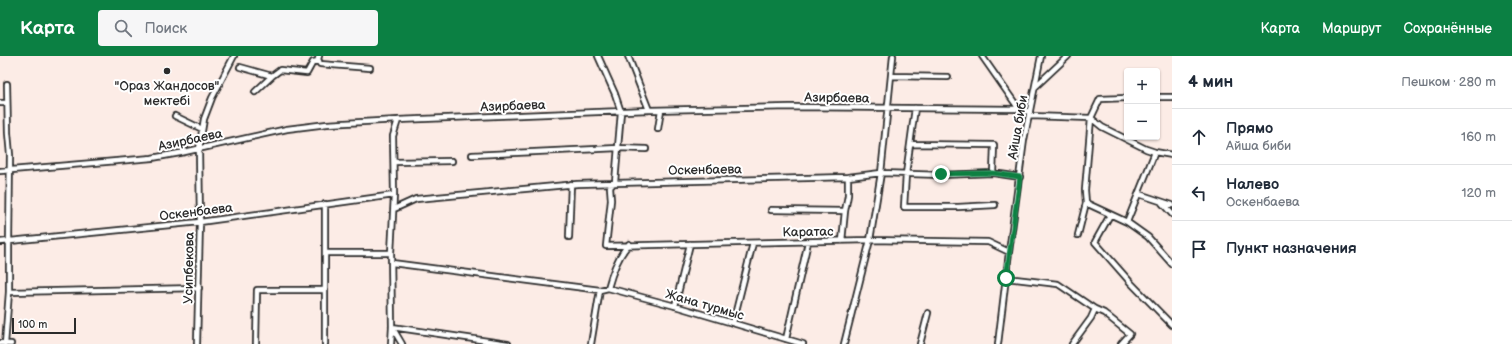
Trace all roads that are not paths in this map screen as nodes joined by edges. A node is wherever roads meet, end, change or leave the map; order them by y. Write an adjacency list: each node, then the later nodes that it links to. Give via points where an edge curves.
1 (234, 56): 32 (street, Усипбекова, via 212,98)
2 (598, 56): 27 (street)
3 (628, 56): 25 (street)
4 (893, 56): 12 (street)
5 (982, 56): 24 (street, Айша биби)
6 (1041, 56): 15 (street, Айша биби)
7 (1068, 56): 15 (street)
8 (319, 58): 10 (street, via 320,64); 11 (street, via 307,72 280,70)
9 (240, 68): 11 (street)
10 (370, 68)
11 (272, 76): 16 (street)
12 (891, 76): 13 (street); 22 (street)
13 (948, 77)
14 (7, 84): 21 (street)
15 (1035, 86): 28 (street, Айша биби)
16 (255, 92)
17 (1160, 97): 18 (street)
18 (1172, 97)
19 (1124, 98): 30 (street, via 1100,99)
20 (0, 103): 21 (street)
21 (7, 103): 44 (street)
22 (888, 108): 23 (street, Азирбаева); 26 (street, Азирбаева); 45 (street)
23 (915, 108): 24 (street, Азирбаева); 34 (street)
24 (1019, 109): 28 (street, Азирбаева)
25 (649, 110): 26 (street, Азирбаева); 27 (street, Азирбаева)
26 (661, 110): 33 (street)
27 (621, 112): 31 (street, Азирбаева); 35 (street)
28 (1030, 114): 30 (street, Азирбаева); 49 (street, Айша биби)
29 (175, 116): 32 (street)
30 (1091, 118): 38 (street, via 1102,127); 56 (street)
31 (398, 120): 36 (street, Азирбаева, via 287,129); 41 (street, via 393,136)
32 (202, 129): 36 (street, Усипбекова)
33 (658, 129)
34 (911, 144): 46 (street, via 994,145); 47 (street)
35 (618, 148): 37 (street); 39 (street); 50 (street)
36 (198, 149): 44 (street, Азирбаева, via 152,158); 64 (street, Усипбекова)
37 (646, 149)
38 (1155, 152): 40 (street); 52 (street)
39 (472, 155)
40 (1172, 155)
41 (394, 162): 42 (street); 53 (street)
42 (452, 162)
43 (0, 170): 44 (street, Азирбаева)
44 (10, 170): 71 (street)
45 (881, 173): 47 (street, Оскенбаева); 48 (street, Оскенбаева); 68 (street)
46 (993, 173): 47 (street, Оскенбаева); 49 (street, Оскенбаева)
47 (906, 174): 57 (street, via 904,206)
48 (848, 177): 50 (street, Оскенбаева); 61 (street)
49 (1020, 177): 77 (street, Айша биби)
50 (615, 182): 51 (street, Оскенбаева); 74 (street, Каратас, via 610,187 606,246)
51 (571, 184): 59 (street, Оскенбаева, via 416,199); 67 (street)
52 (1139, 194): 54 (street); 65 (street)
53 (394, 195): 55 (street, Оскенбаева); 59 (street)
54 (1161, 202): 58 (street); 62 (street)
55 (325, 204): 64 (street, Оскенбаева); 78 (street)
56 (1086, 204): 63 (street); 66 (street)
57 (995, 205)
58 (1172, 205)
59 (394, 209): 76 (street)
60 (772, 210): 61 (street)
61 (845, 211): 69 (street)
62 (1172, 214)
63 (1110, 215): 65 (street); 91 (street, via 1095,242)
64 (200, 222): 71 (street, Оскенбаева); 82 (street, Усипбекова)
65 (1127, 222): 80 (street, via 1148,237)
66 (1078, 236)
67 (569, 237)
68 (870, 240): 69 (street, Каратас); 77 (street, Каратас, via 988,242); 105 (street)
69 (842, 241): 72 (street, Каратас)
70 (0, 242): 71 (street, Оскенбаева)
71 (9, 242): 86 (street)
72 (808, 242): 73 (street, Каратас); 93 (street)
73 (753, 243): 75 (street, Каратас); 90 (street)
74 (629, 244): 75 (street, Каратас); 83 (street, via 611,274)
75 (690, 244): 87 (street)
76 (391, 252): 78 (street); 79 (street)
77 (1009, 252): 81 (street, Айша биби)
78 (326, 253): 84 (street)
79 (392, 263): 85 (street); 92 (street)
80 (1172, 264)
81 (1006, 278): 88 (street, via 1058,284); 107 (street, Айша биби)
82 (199, 288): 86 (street); 97 (street, Усипбекова)
83 (608, 288): 85 (street, Жана турмыс); 87 (street, Жана турмыс)
84 (325, 290): 98 (street, via 257,290); 99 (street)
85 (600, 290): 103 (street)
86 (8, 292): 95 (street)
87 (675, 306): 90 (street, Жана турмыс)
88 (1095, 309): 108 (street); 109 (street, via 1130,334)
89 (928, 313): 106 (street)
90 (733, 323): 93 (street, Жана турмыс)
91 (1172, 325)
92 (392, 327): 100 (street); 101 (street); 102 (street)
93 (786, 339): 104 (street, Жана турмыс)
94 (0, 343): 95 (street)
95 (5, 344): 96 (street)
96 (10, 344)
97 (197, 344)
98 (256, 344)
99 (325, 344)
100 (391, 344)
101 (402, 344)
102 (508, 344)
103 (591, 344)
104 (803, 344)
105 (844, 344)
106 (920, 344)
107 (998, 344)
108 (1072, 344)
109 (1122, 344)

